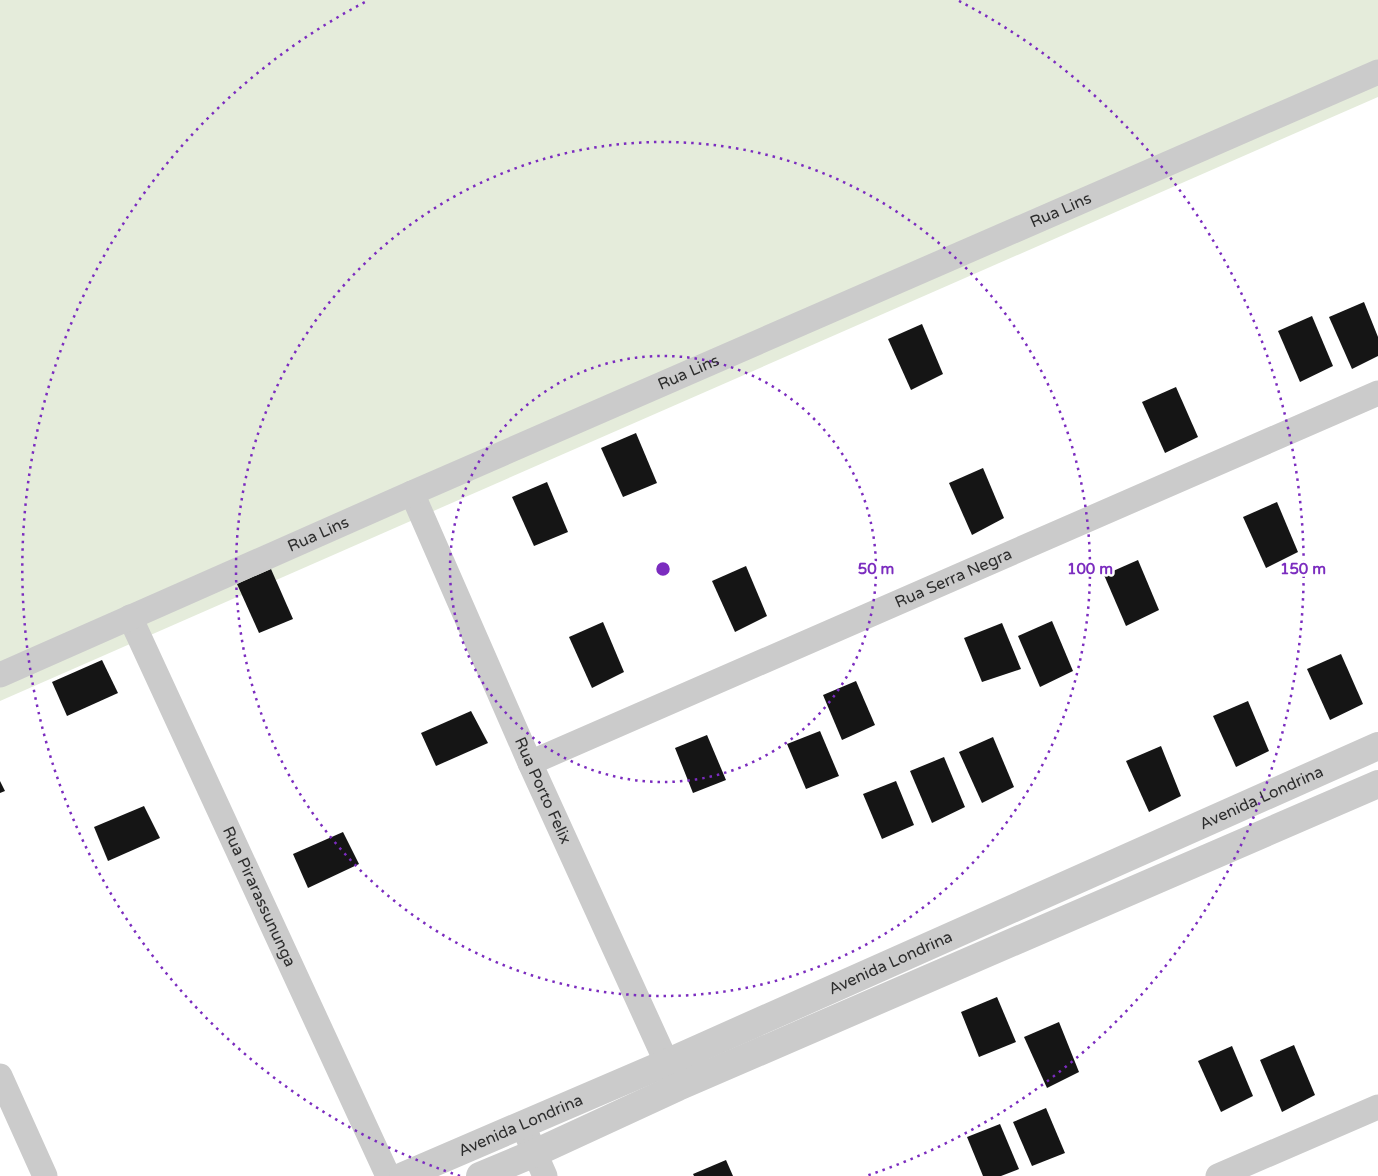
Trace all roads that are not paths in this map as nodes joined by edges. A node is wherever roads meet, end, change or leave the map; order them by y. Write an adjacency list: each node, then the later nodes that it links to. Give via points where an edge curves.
1 (1378, 72): 3 (street, Rua Lins)
2 (1378, 393): 7 (street, Rua Serra Negra)
3 (412, 493): 4 (street, Rua Lins); 7 (street, Rua Porto Felix)
4 (130, 617): 5 (street, Rua Lins); 16 (street, Rua Pirarassununga)
5 (0, 675)
6 (1378, 746): 9 (street, Avenida Londrina)
7 (530, 763): 9 (street, Rua Porto Felix)
8 (1378, 784): 11 (street, Avenida Londrina)
9 (666, 1063): 11 (street, Rua Porto Felix); 13 (street, Avenida Londrina)
10 (0, 1076): 15 (street)
11 (678, 1087): 14 (street, Avenida Londrina)
12 (1378, 1107): 19 (street)
13 (523, 1126): 14 (street); 17 (street, Avenida Londrina)
14 (540, 1164): 18 (street, Avenida Londrina)
15 (45, 1176)
16 (388, 1176)
17 (403, 1176)
18 (480, 1176)
19 (1218, 1176)

